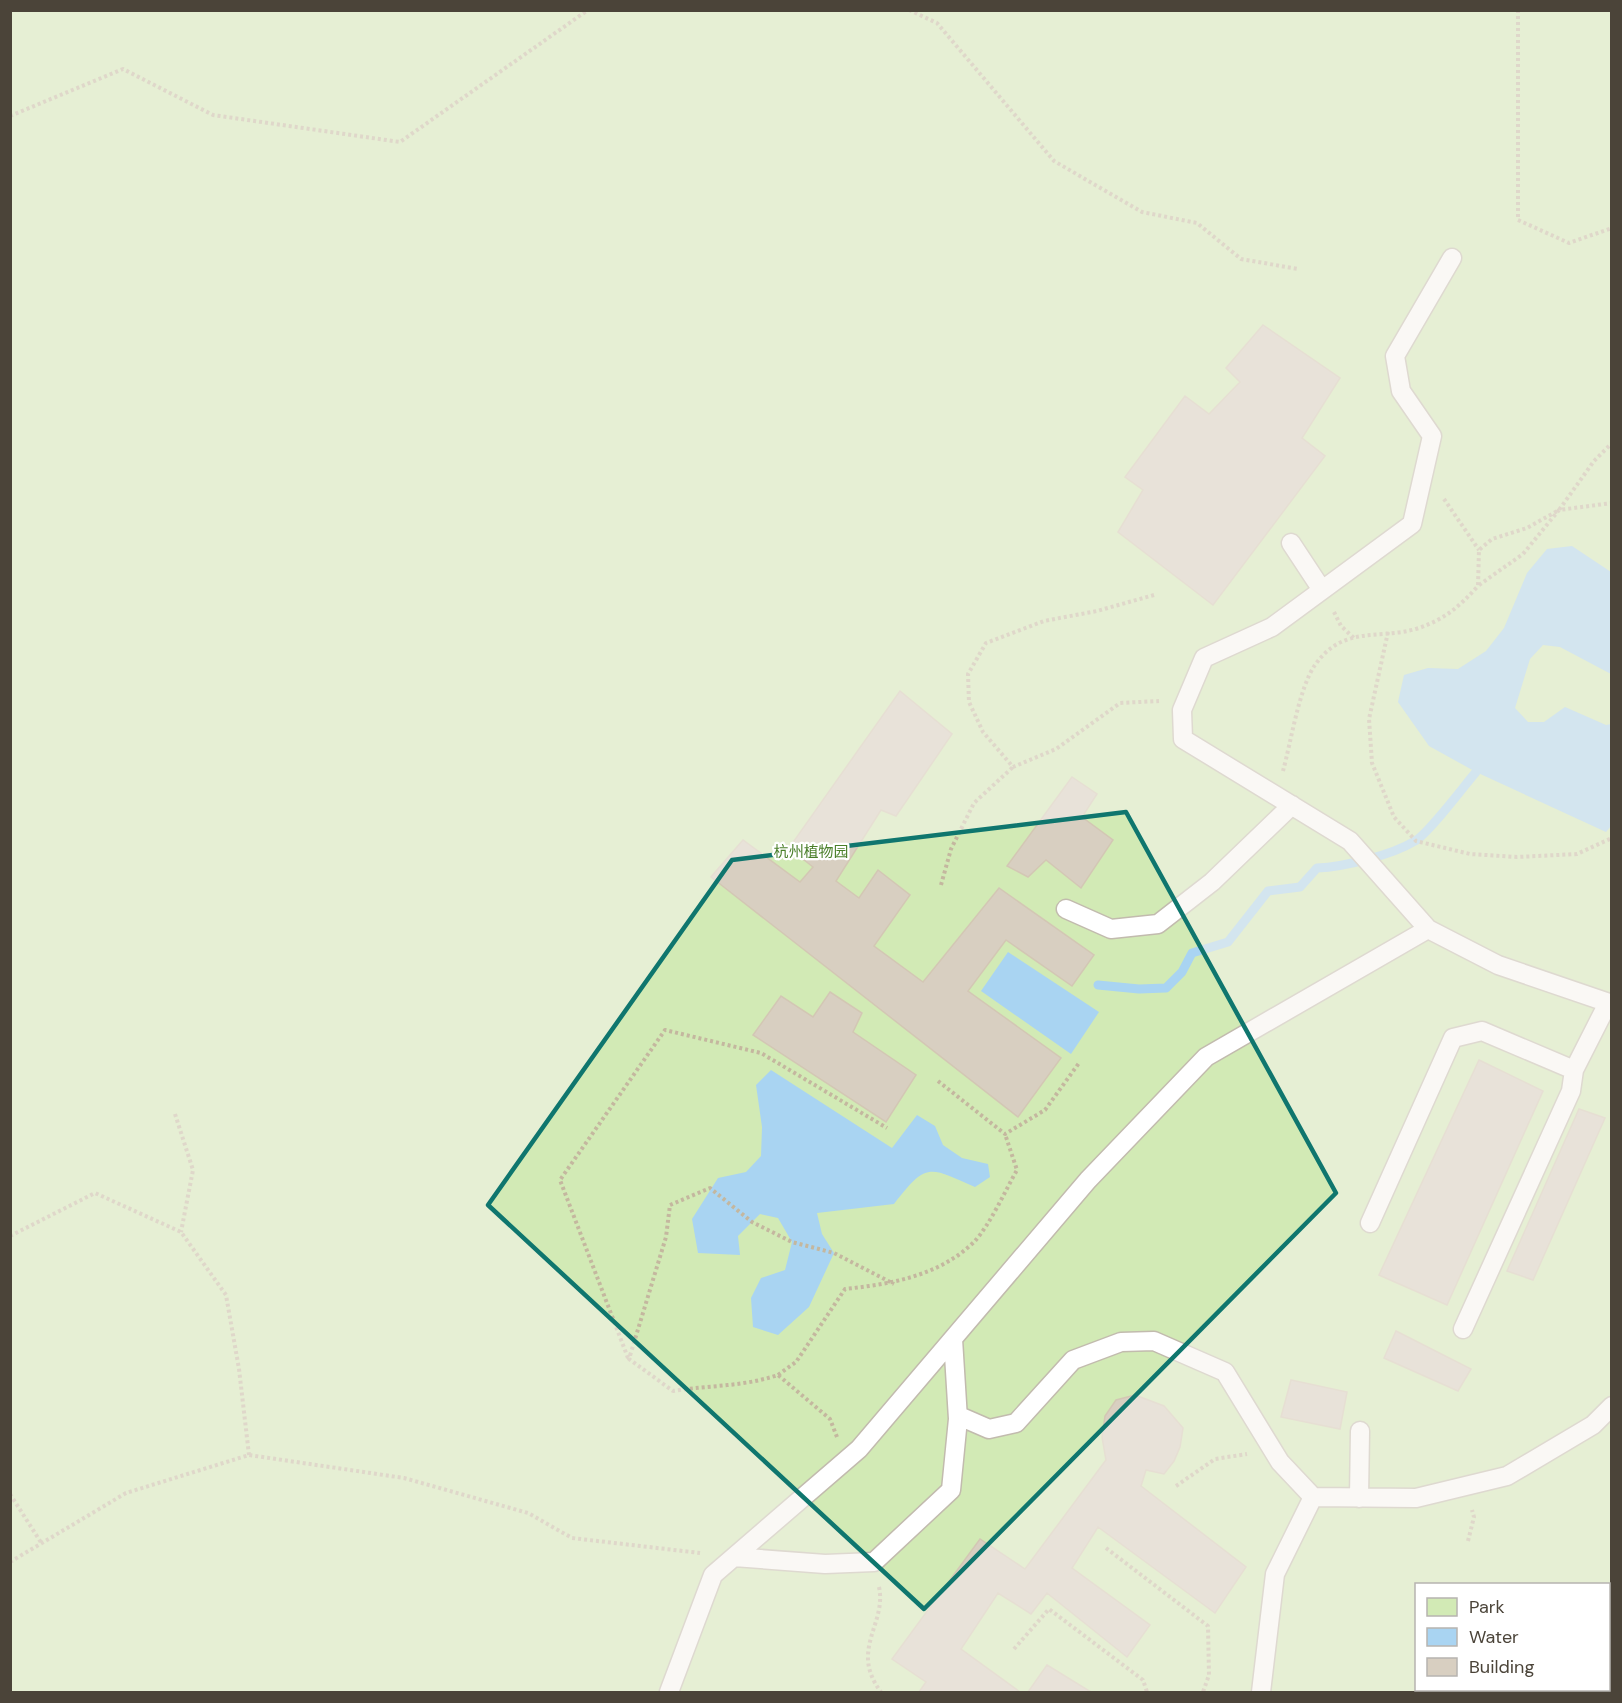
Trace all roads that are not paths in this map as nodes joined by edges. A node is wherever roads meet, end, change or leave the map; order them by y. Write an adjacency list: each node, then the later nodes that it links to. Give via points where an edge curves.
1 (1452, 258): 3 (lane, via 1395,356 1401,391 1432,436 1412,524)
2 (1291, 543): 3 (lane)
3 (1322, 590): 4 (lane, via 1272,627 1204,658 1182,710 1183,739)
4 (1284, 801): 5 (lane, via 1212,882 1158,924 1111,929); 6 (lane, via 1350,840)
5 (1066, 909)
6 (1428, 929): 7 (lane, via 1498,965); 11 (lane, via 1206,1057 1089,1180)
7 (1610, 1004): 8 (lane)
8 (1574, 1070): 9 (lane, via 1482,1031 1453,1038); 10 (lane, via 1571,1090)
9 (1370, 1223)
10 (1463, 1329)
11 (953, 1339): 13 (lane); 17 (lane, via 859,1449)
12 (1611, 1406): 16 (lane, via 1593,1425 1507,1476 1416,1498)
13 (958, 1416): 15 (lane, via 989,1429 1016,1423 1073,1360 1121,1342 1154,1341 1225,1372 1280,1462); 17 (lane, via 951,1490 874,1562 825,1564)
14 (1360, 1431): 16 (lane)
15 (1313, 1497): 16 (lane); 19 (lane, via 1275,1574)
16 (1359, 1498)
17 (734, 1557): 18 (lane, via 713,1575)
18 (669, 1692)
19 (1261, 1692)

